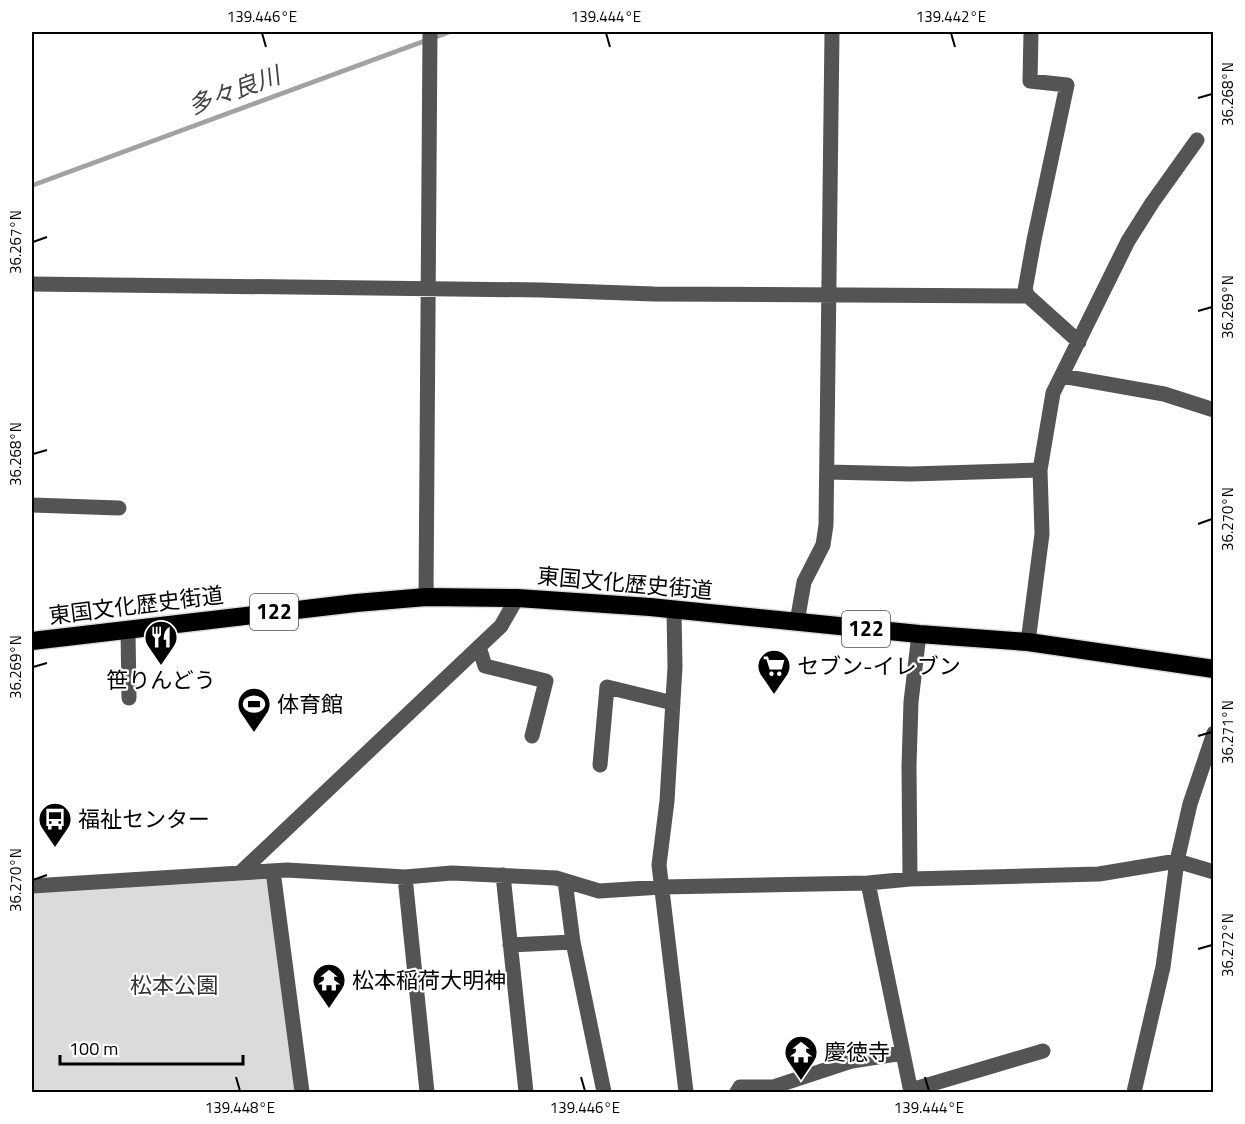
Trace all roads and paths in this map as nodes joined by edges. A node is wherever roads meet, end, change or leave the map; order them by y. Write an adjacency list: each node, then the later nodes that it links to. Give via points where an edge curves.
1 (430, 32): 6 (street)
2 (832, 32): 7 (street)
3 (1031, 32): 8 (street, via 1030,81 1067,85 1034,240 1025,290)
4 (1197, 140): 9 (street, via 1128,241)
5 (32, 284): 6 (street)
6 (429, 289): 7 (street); 16 (street)
7 (828, 295): 8 (street); 13 (street)
8 (1028, 296): 9 (street)
9 (1079, 342): 10 (street)
10 (1062, 376): 11 (street, via 1164,394); 12 (street, via 1053,393)
11 (1214, 410)
12 (1040, 470): 13 (street); 23 (street, via 1042,534)
13 (827, 472): 19 (street, via 823,544 804,582)
14 (32, 505): 15 (street)
15 (119, 508)
16 (426, 597): 17 (highway, 東国文化歴史街道 / 122); 20 (highway, 東国文化歴史街道 / 122)
17 (517, 598): 18 (highway, 東国文化歴史街道 / 122); 24 (street, via 501,626)
18 (674, 611): 19 (highway, 東国文化歴史街道 / 122); 27 (street)
19 (797, 622): 21 (highway, 東国文化歴史街道 / 122)
20 (128, 630): 22 (highway, 東国文化歴史街道 / 122); 26 (street)
21 (919, 634): 23 (highway, 東国文化歴史街道 / 122); 37 (street, via 911,702)
22 (32, 641)
23 (1028, 642): 25 (highway, 東国文化歴史街道 / 122)
24 (479, 647): 29 (street, via 485,666 546,681); 34 (street)
25 (1214, 669)
26 (129, 698)
27 (673, 702): 30 (street, via 607,687); 41 (street, via 659,865)
28 (1214, 733): 31 (street, via 1190,804)
29 (532, 736)
30 (600, 765)
31 (1177, 861): 33 (street); 37 (street, via 1099,874); 53 (street, via 1163,967)
32 (273, 871): 34 (street); 36 (street); 47 (street)
33 (1214, 872)
34 (240, 873): 40 (street)
35 (503, 875): 36 (street, via 452,873); 38 (street); 43 (street)
36 (405, 877): 48 (street)
37 (910, 879): 39 (street)
38 (565, 881): 41 (street, via 599,891); 42 (street)
39 (868, 883): 41 (street); 45 (street)
40 (32, 886)
41 (662, 887): 51 (street)
42 (573, 942): 43 (street); 50 (street)
43 (510, 945): 49 (street)
44 (1043, 1051): 46 (street)
45 (903, 1053): 46 (street); 52 (street, via 852,1061 773,1087 740,1087)
46 (911, 1091)
47 (302, 1092)
48 (427, 1092)
49 (526, 1092)
50 (603, 1092)
51 (686, 1092)
52 (737, 1092)
53 (1134, 1092)

